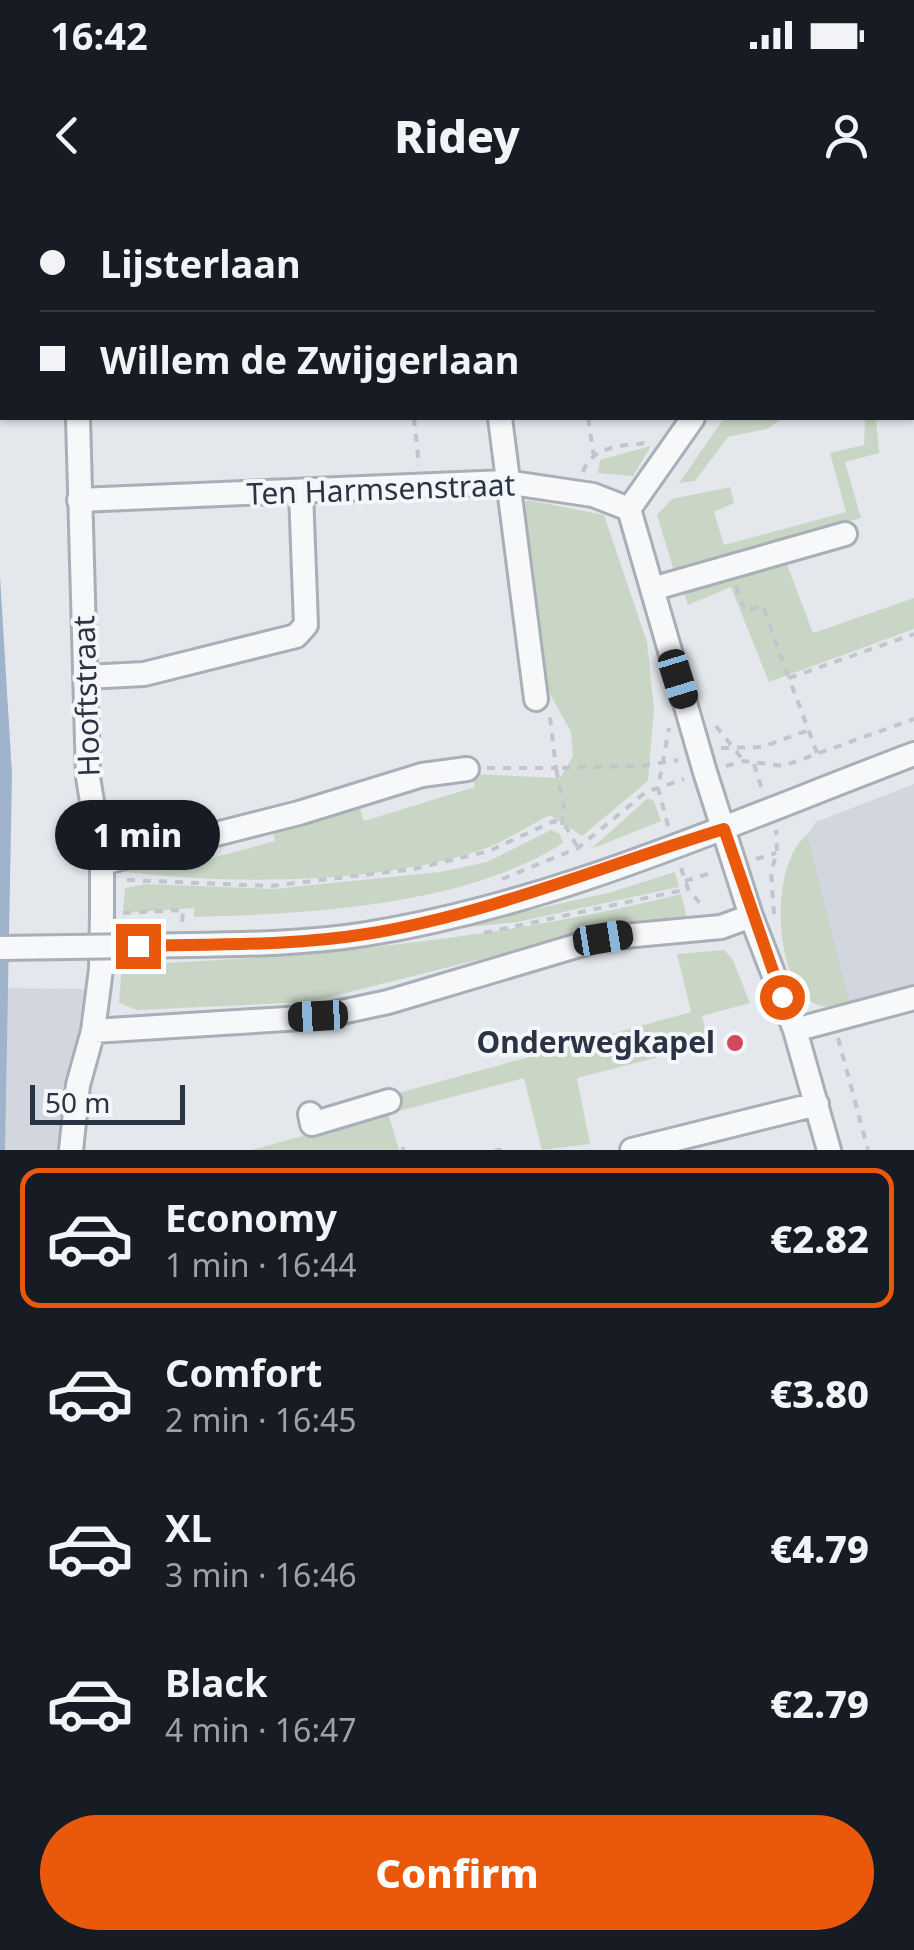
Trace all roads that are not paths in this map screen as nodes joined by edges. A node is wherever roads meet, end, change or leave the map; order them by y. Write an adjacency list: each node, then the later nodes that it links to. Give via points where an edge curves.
1 (78, 420): 6 (street, Hooftstraat)
2 (500, 420): 4 (street)
3 (692, 420): 7 (street)
4 (506, 482): 5 (street, Ten Harmsenstraat); 7 (street, Ten Harmsenstraat); 11 (street)
5 (301, 492): 6 (street, Ten Harmsenstraat); 10 (street, via 306,625 296,636 144,674)
6 (80, 500): 10 (street, Hooftstraat)
7 (629, 508): 9 (street)
8 (844, 534): 9 (street)
9 (652, 590): 14 (street)
10 (86, 677): 15 (street, Hooftstraat, via 88,776)
11 (536, 698)
12 (914, 754): 14 (street)
13 (467, 769): 15 (street, via 422,775)
14 (724, 829): 16 (street); 17 (street, bridge, via 555,886 365,934)
15 (102, 872): 20 (street, Hooftstraat)
16 (762, 916): 19 (street); 20 (street, via 721,927 603,938 318,1016)
17 (0, 948)
18 (914, 998): 19 (street)
19 (795, 1030): 22 (street)
20 (93, 1031): 25 (street, Hooftstraat)
21 (389, 1101): 23 (street, via 312,1124)
22 (816, 1104): 24 (street); 27 (street)
23 (310, 1114)
24 (719, 1140): 26 (street)
25 (70, 1150)
26 (632, 1150)
27 (829, 1150)

